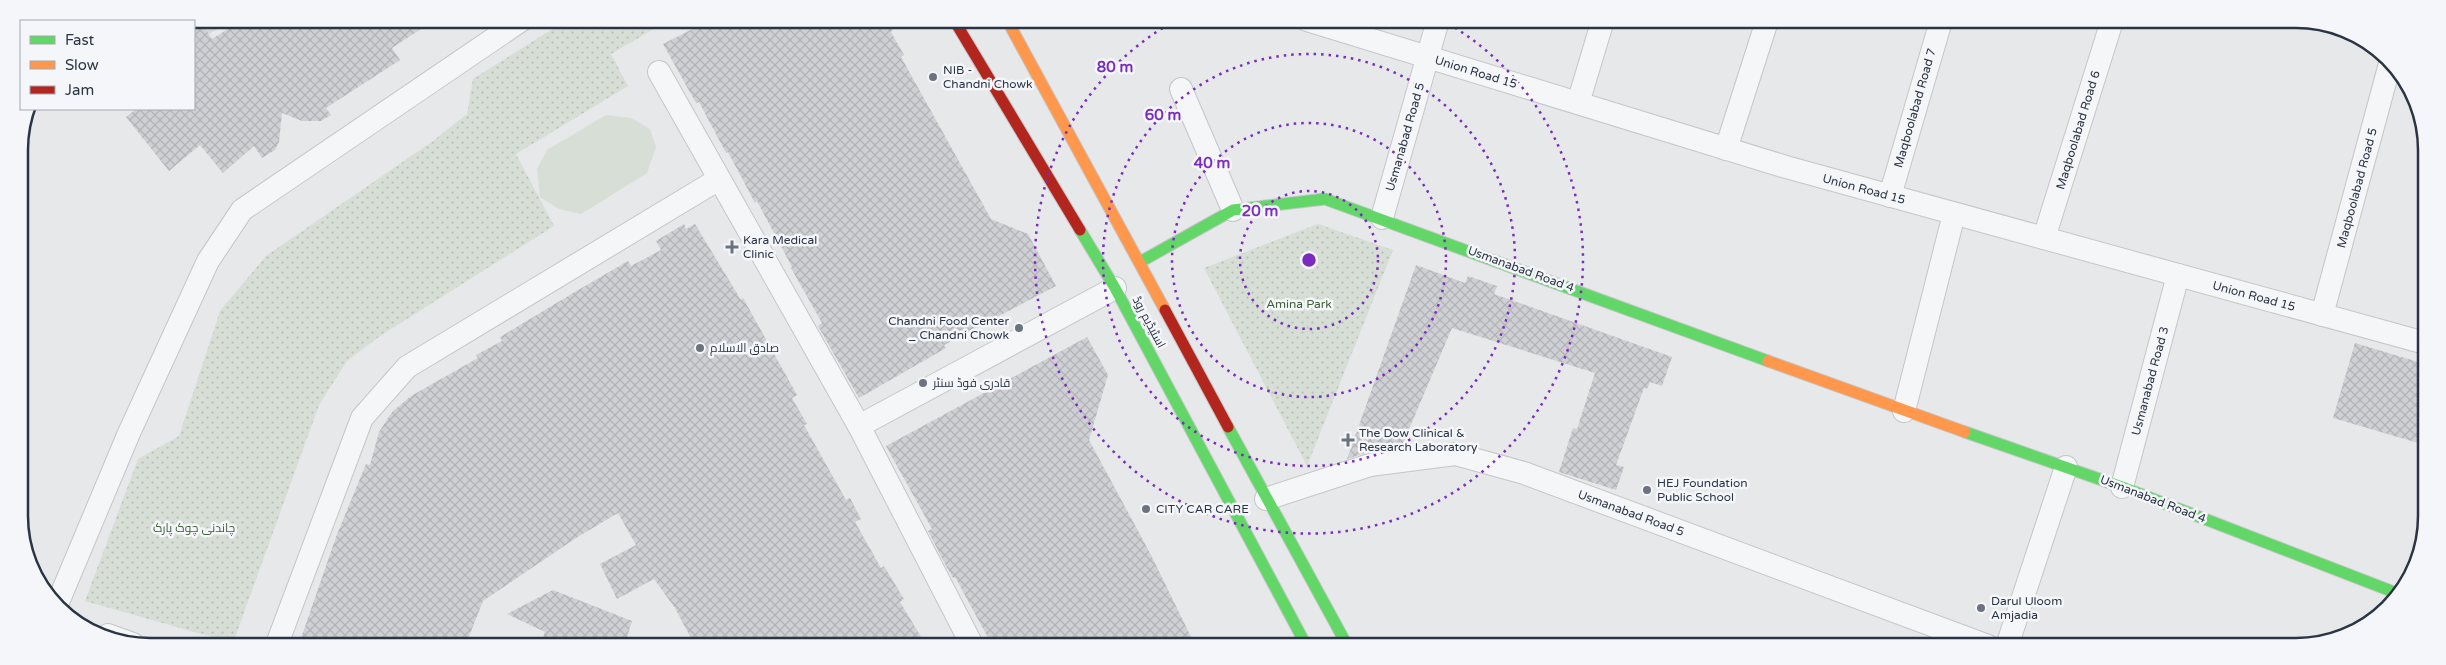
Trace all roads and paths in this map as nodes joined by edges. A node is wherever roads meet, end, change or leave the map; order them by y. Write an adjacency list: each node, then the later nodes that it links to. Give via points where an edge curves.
1 (510, 28): 33 (street, via 242,210 208,261 129,433)
2 (959, 28): 24 (main road, اسٹیڈیم روڈ)
3 (1011, 28): 22 (main road, اسٹیڈیم روڈ)
4 (1340, 28): 10 (street, Union Road 15)
5 (1436, 28): 10 (street, Usmanabad Road 5)
6 (1601, 28): 14 (street)
7 (1765, 28): 15 (street)
8 (1939, 28): 17 (street, Maqboolabad Road 7)
9 (2108, 28): 21 (street, Maqboolabad Road 6)
10 (1427, 56): 14 (street, Union Road 15); 20 (street, Usmanabad Road 5)
11 (2388, 70): 25 (street, Maqboolabad Road 5)
12 (658, 72): 16 (street)
13 (1181, 89): 18 (street)
14 (1578, 103): 15 (street, Union Road 15)
15 (1726, 148): 17 (street, Union Road 15)
16 (719, 179): 28 (street); 38 (street, via 407,368 362,418)
17 (1890, 196): 19 (street, Union Road 15)
18 (1233, 210): 20 (main road, Usmanabad Road 4, via 1325,199); 22 (main road, Usmanabad Road 4)
19 (1954, 214): 21 (street, Union Road 15); 27 (street)
20 (1382, 218): 27 (main road, Usmanabad Road 4)
21 (2044, 238): 23 (street, Union Road 15)
22 (1140, 262): 31 (main road, اسٹیڈیم روڈ)
23 (2178, 275): 25 (street, Union Road 15); 30 (street, Usmanabad Road 3)
24 (1115, 288): 28 (street); 34 (main road, اسٹیڈیم روڈ)
25 (2322, 315): 26 (street, Union Road 15)
26 (2418, 341)
27 (1904, 411): 29 (main road, Usmanabad Road 4)
28 (859, 426): 39 (street)
29 (2066, 467): 30 (main road, Usmanabad Road 4); 37 (street)
30 (2122, 487): 32 (main road, Usmanabad Road 4)
31 (1266, 499): 35 (main road, اسٹیڈیم روڈ); 36 (street, Usmanabad Road 5, via 1370,465 1455,454 1524,473)
32 (2392, 591)
33 (60, 598)
34 (1302, 637)
35 (1343, 637)
36 (1964, 637)
37 (2010, 637)
38 (279, 638)
39 (968, 638)

